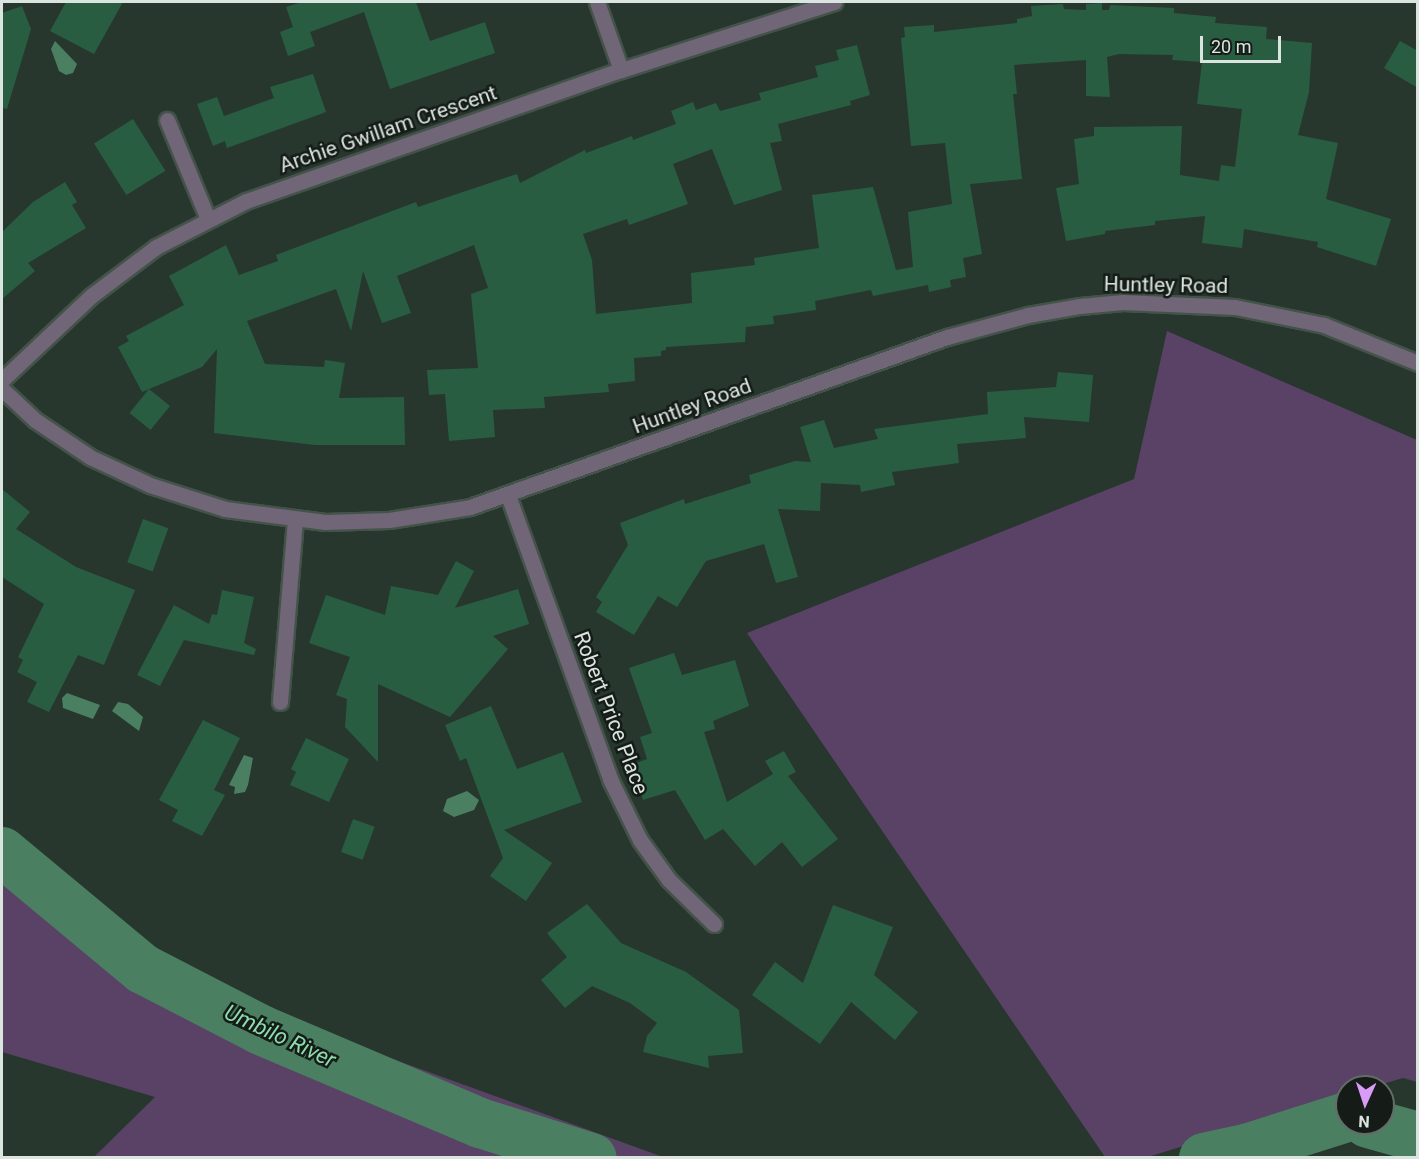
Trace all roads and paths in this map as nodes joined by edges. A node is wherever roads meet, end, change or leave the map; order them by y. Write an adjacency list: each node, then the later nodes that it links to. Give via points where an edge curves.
1 (597, 2): 3 (street)
2 (834, 2): 3 (street, Archie Gwillam Crescent)
3 (621, 69): 5 (street, Archie Gwillam Crescent, via 246,201)
4 (167, 120): 5 (street)
5 (208, 219): 7 (street, Archie Gwillam Crescent, via 156,247 91,296)
6 (1418, 363): 9 (street, Huntley Road, via 1324,325 1234,307 1122,302 1080,306 1028,315 947,337)
7 (2, 380)
8 (2, 389): 10 (street, Huntley Road, via 35,420 90,457 150,485 225,510)
9 (508, 495): 10 (street, Huntley Road, via 470,507 389,520); 12 (street, Robert Price Place, via 610,779 640,840 663,872)
10 (295, 520): 11 (street)
11 (280, 702)
12 (714, 924)

